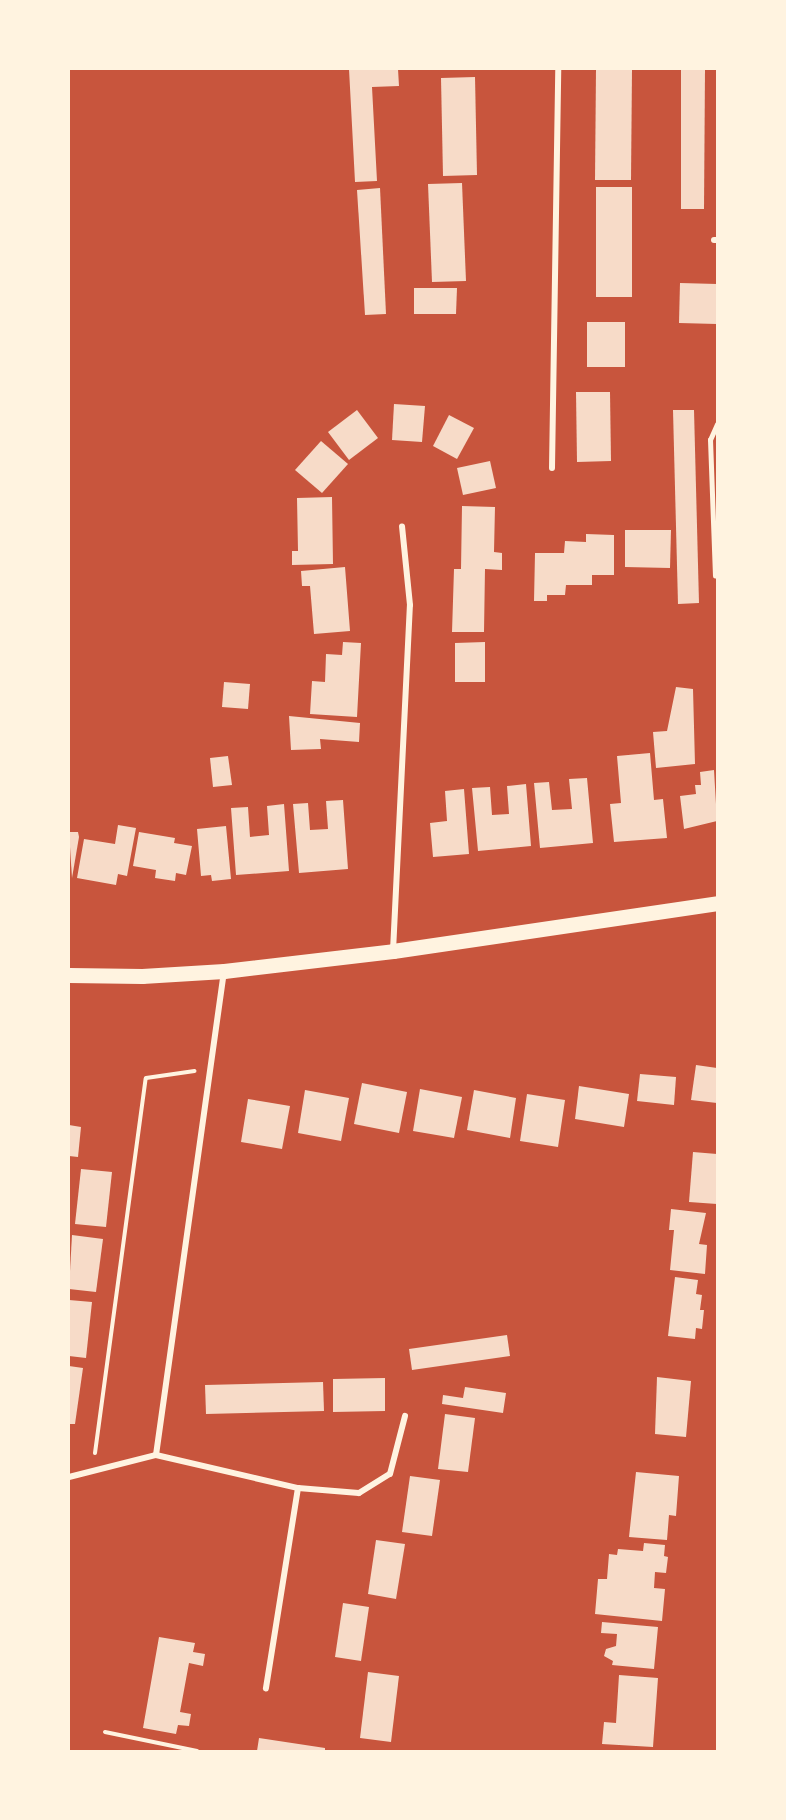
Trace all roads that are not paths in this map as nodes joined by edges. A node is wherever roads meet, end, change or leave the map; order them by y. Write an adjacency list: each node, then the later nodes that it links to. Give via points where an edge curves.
1 (558, 69): 3 (street)
2 (717, 424): 5 (lane, via 711,440)
3 (552, 468)
4 (402, 526): 7 (street, via 410,605)
5 (715, 576)
6 (717, 903): 7 (main road)
7 (393, 951): 8 (main road)
8 (225, 971): 9 (main road); 11 (street)
9 (69, 975)
10 (405, 1416): 13 (street, via 390,1474 359,1493)
11 (156, 1455): 12 (street); 13 (street)
12 (69, 1477)
13 (298, 1488): 14 (street)
14 (266, 1688)

